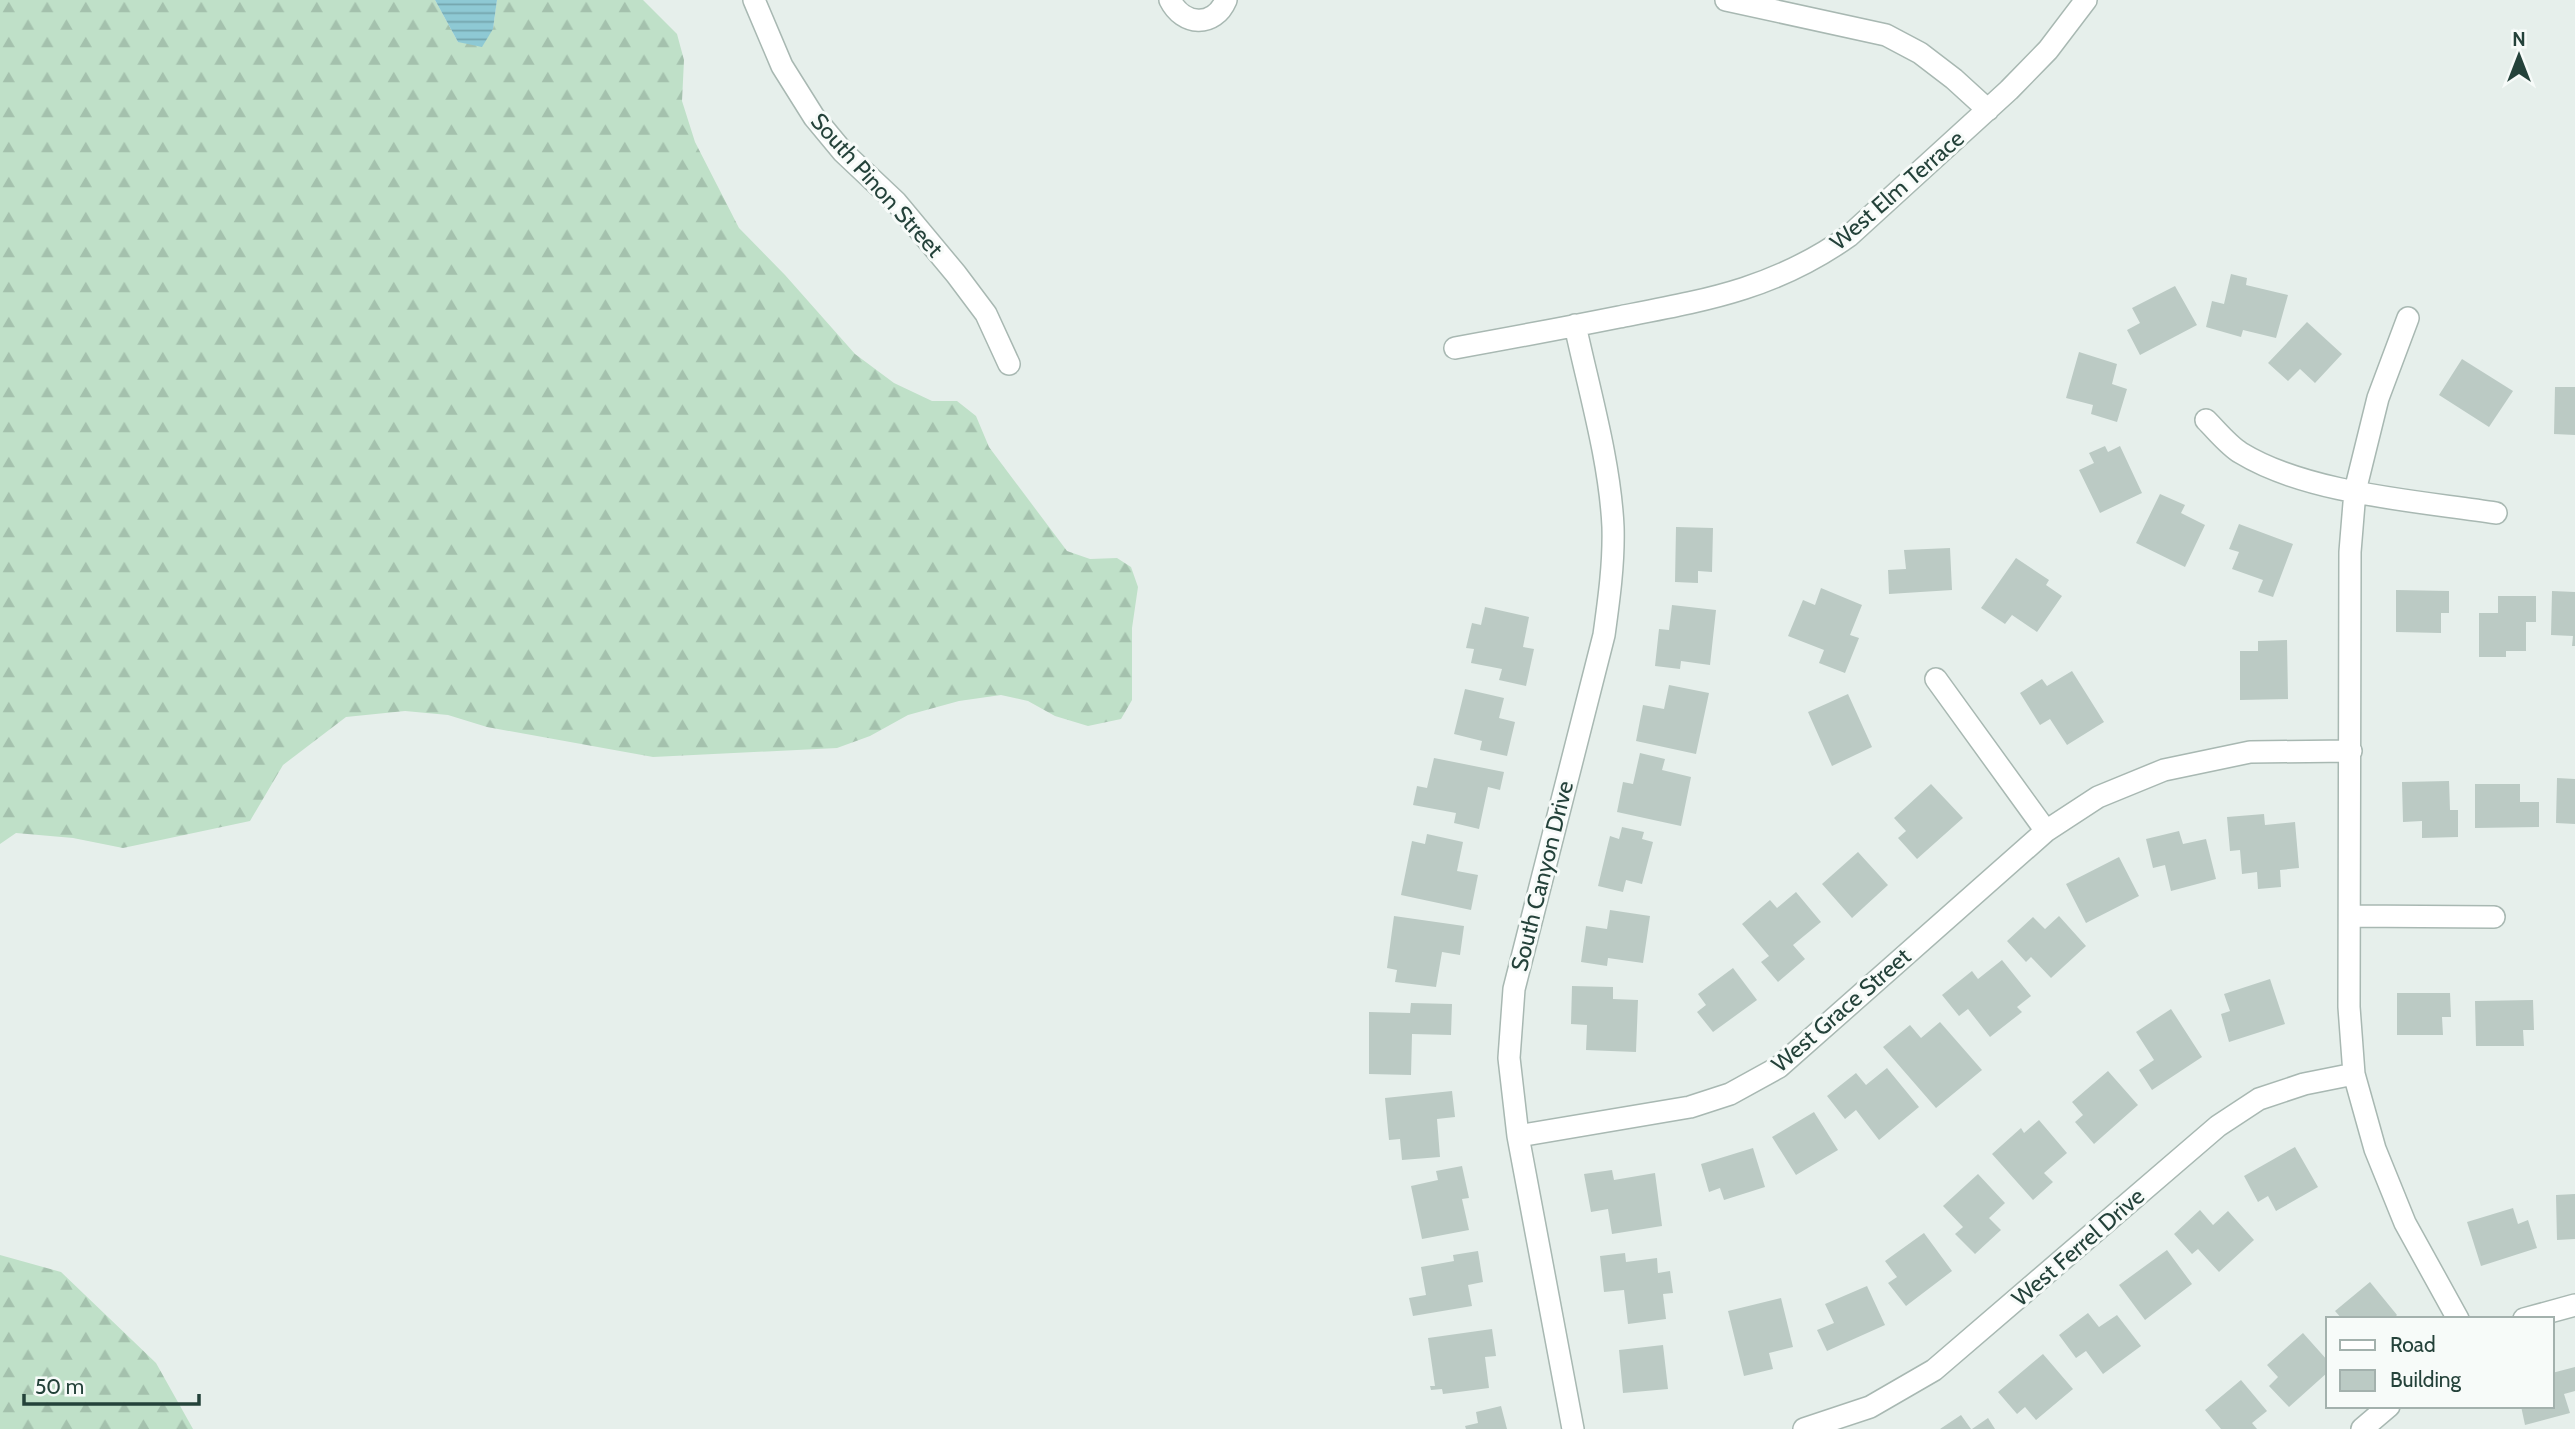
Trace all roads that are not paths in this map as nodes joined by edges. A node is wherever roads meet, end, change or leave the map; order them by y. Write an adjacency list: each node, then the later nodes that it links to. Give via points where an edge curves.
1 (754, 0): 10 (street, South Pinon Street, via 782,66 814,117 896,202 956,274 986,314)
2 (1170, 0): 3 (street, via 1176,12 1199,21 1214,17)
3 (1226, 0)
4 (1726, 0): 6 (street, via 1886,35 1937,66)
5 (2086, 0): 6 (street, West Elm Terrace, via 2048,50)
6 (1988, 110): 8 (street, West Elm Terrace, via 1849,236 1791,272 1744,290)
7 (2409, 318): 12 (street, via 2378,398)
8 (1576, 325): 9 (street, West Elm Terrace); 20 (street, South Canyon Drive, via 1606,474 1613,527 1611,587 1604,635 1514,989 1509,1058)
9 (1455, 348)
10 (1009, 364)
11 (2206, 420): 12 (street, via 2240,453 2292,478)
12 (2355, 491): 13 (street); 15 (street, via 2350,552)
13 (2496, 513)
14 (1936, 679): 16 (street)
15 (2351, 751): 16 (street, West Grace Street, via 2250,752 2164,770 2098,797); 17 (street)
16 (2046, 831): 20 (street, West Grace Street, via 1779,1067 1730,1094 1690,1107)
17 (2350, 916): 18 (street); 19 (street)
18 (2494, 917)
19 (2354, 1074): 22 (street, via 2375,1149 2405,1223); 26 (street, West Ferrel Drive, via 2304,1084 2259,1100 2218,1126 1934,1370 1870,1407)
20 (1518, 1136): 25 (street, South Canyon Drive)
21 (2575, 1305): 23 (street)
22 (2457, 1317)
23 (2531, 1317)
24 (2387, 1408): 27 (street)
25 (1573, 1429)
26 (1804, 1429)
27 (2362, 1429)

